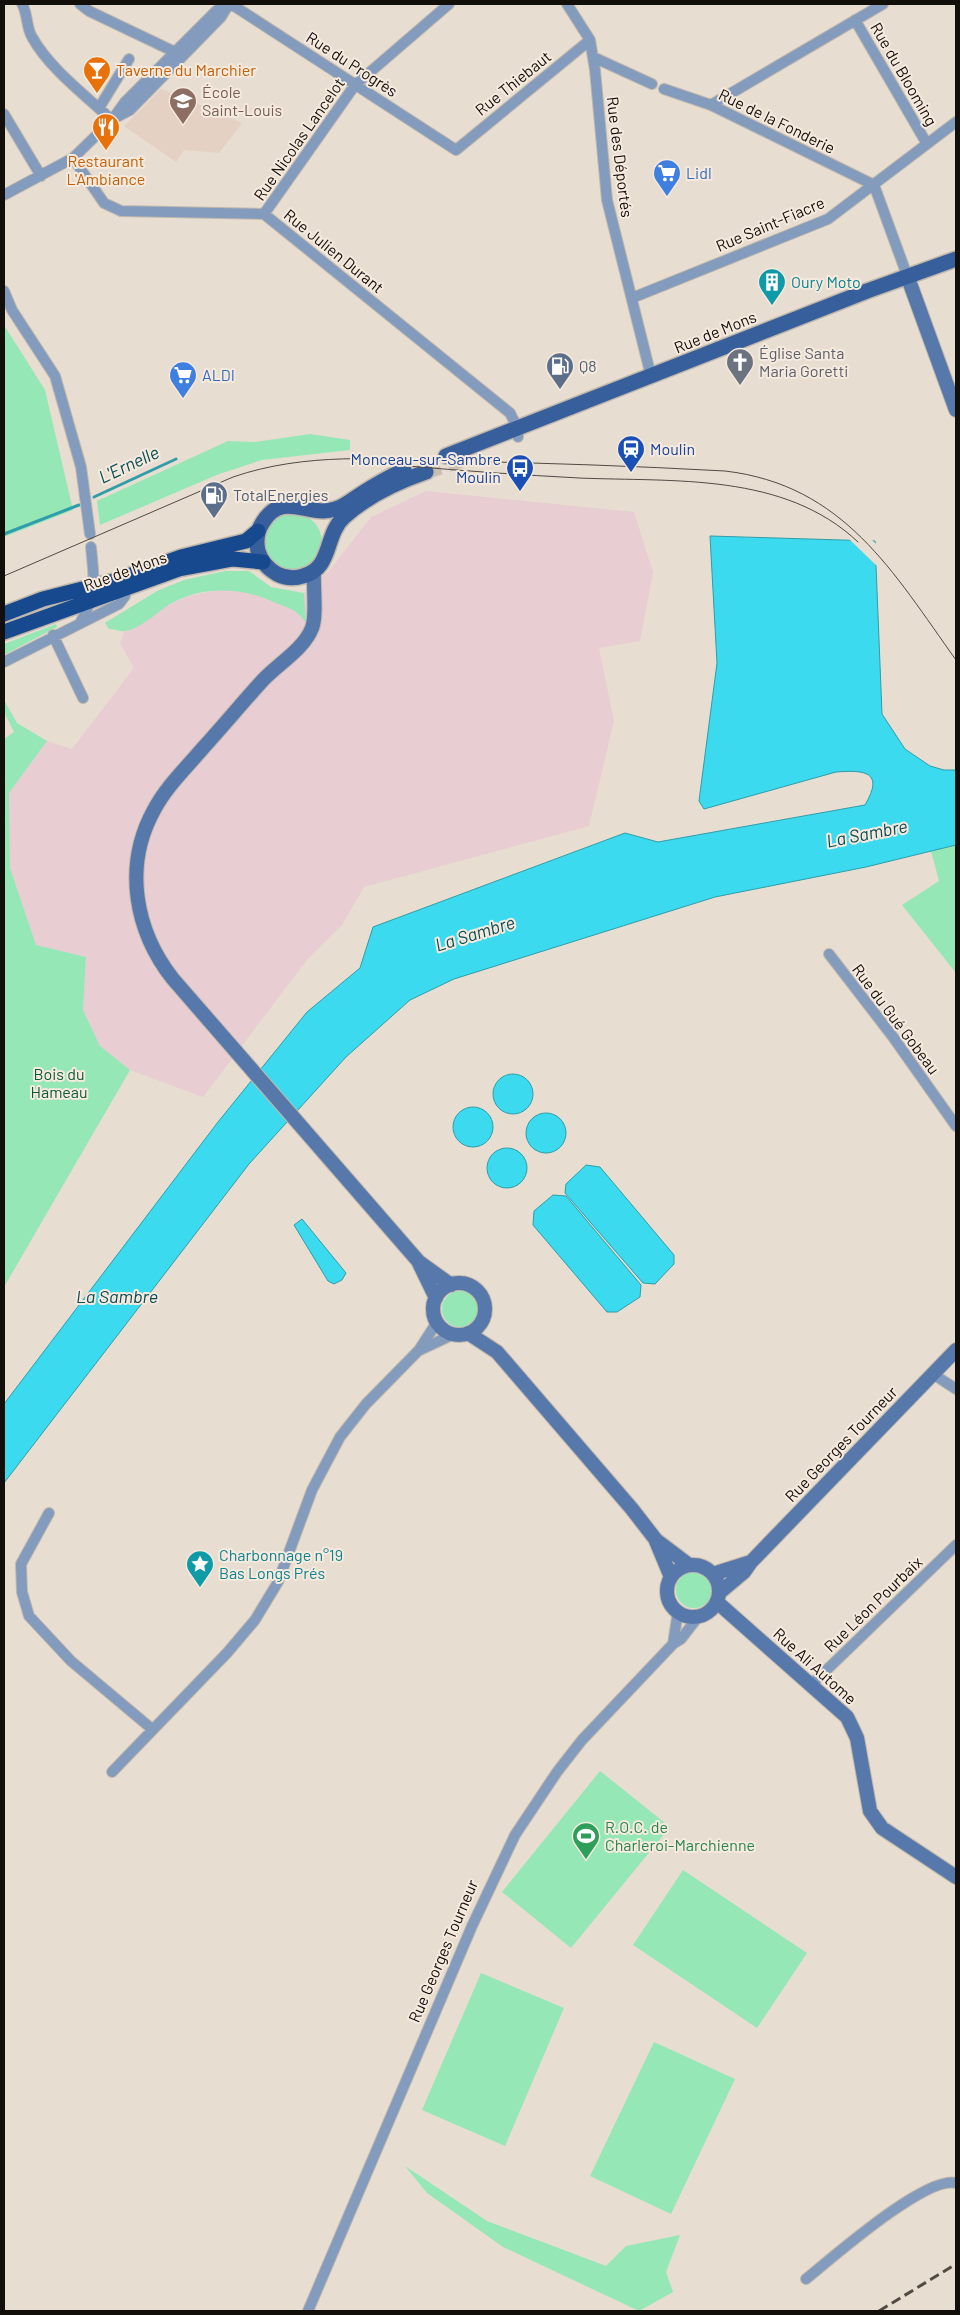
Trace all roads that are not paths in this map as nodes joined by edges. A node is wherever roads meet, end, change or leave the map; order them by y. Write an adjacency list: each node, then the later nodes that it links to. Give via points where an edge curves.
1 (80, 4): 9 (street)
2 (229, 4): 9 (street, via 216,11); 13 (street, Rue du Progrès)
3 (449, 4): 13 (street, Rue Nicolas Lancelot)
4 (567, 4): 8 (street, Rue des Déportés)
5 (883, 4): 7 (street)
6 (25, 5): 16 (street, via 31,36 69,81)
7 (855, 20): 15 (street); 20 (street, Rue du Blooming)
8 (590, 40): 10 (street, Rue des Déportés); 21 (street, Rue Thiebaut)
9 (179, 54): 18 (street, via 125,102)
10 (593, 57): 12 (street); 30 (street, Rue des Déportés, via 607,200)
11 (129, 59): 16 (street)
12 (652, 84)
13 (355, 85): 21 (street, Rue du Progrès); 26 (street, Rue Nicolas Lancelot)
14 (664, 89): 15 (street, Rue de la Fonderie)
15 (710, 105): 24 (street, Rue de la Fonderie)
16 (99, 108): 18 (street)
17 (4, 114): 23 (street)
18 (112, 120): 22 (street)
19 (956, 122): 20 (street, Rue Saint-Fiacre)
20 (927, 144): 24 (street, Rue Saint-Fiacre)
21 (456, 150)
22 (73, 158): 23 (street); 26 (street, Rue Julien Durant, via 104,203 122,210)
23 (41, 176): 25 (street)
24 (874, 186): 28 (street); 30 (street, Rue Saint-Fiacre, via 828,219)
25 (4, 195)
26 (264, 214): 33 (street, Rue Julien Durant, via 510,413)
27 (956, 259): 28 (main road, Rue de Mons)
28 (908, 278): 31 (main road, Rue de Mons, via 866,291); 32 (street)
29 (4, 291): 40 (street, via 12,310 55,376 81,467)
30 (632, 298): 31 (street, Rue des Déportés)
31 (651, 376): 33 (main road, Rue de Mons, via 543,419)
32 (956, 410)
33 (518, 433): 34 (main road, Rue de Mons); 35 (main road, Rue de Mons, via 508,444)
34 (446, 456)
35 (471, 457)
36 (404, 470): 38 (main road, Rue de Mons, via 338,509 324,512)
37 (426, 472): 41 (main road, via 391,486 355,508 342,519)
38 (308, 509): 39 (main road, Rue de Mons, via 295,506 281,508 267,517); 41 (main road, via 324,523)
39 (258, 531): 43 (main road, via 258,547); 46 (highway, Rue de Mons, via 246,541 181,557)
40 (90, 534)
41 (329, 544): 44 (main road, via 323,562)
42 (91, 547): 46 (street)
43 (263, 562): 45 (main road, Rue de Mons, via 275,573); 47 (highway, Rue de Mons, via 233,559 188,568)
44 (314, 572): 45 (main road); 48 (street)
45 (298, 578): 48 (street)
46 (95, 585): 49 (street); 50 (highway, Rue de Mons)
47 (126, 588): 49 (highway, Rue de Mons); 52 (street, via 119,604)
48 (312, 597): 60 (street, via 312,627 306,638 264,680 162,796 147,825 138,857 136,890 139,910 151,946 173,980)
49 (92, 602): 51 (highway, Rue de Mons); 52 (street)
50 (4, 614)
51 (58, 614): 53 (street); 54 (highway, Rue de Mons)
52 (80, 622): 53 (street)
53 (67, 629): 55 (street)
54 (4, 632)
55 (53, 635): 56 (street); 57 (street)
56 (4, 662)
57 (83, 698)
58 (829, 954): 59 (street, Rue du Gué Gobeau)
59 (956, 1126)
60 (419, 1262): 61 (street); 62 (street)
61 (451, 1285): 62 (street); 63 (street, via 466,1284 479,1292 485,1306)
62 (436, 1298): 64 (street, via 433,1310)
63 (482, 1321): 66 (street); 69 (street)
64 (437, 1322): 65 (street); 67 (street)
65 (454, 1334): 66 (street); 67 (street)
66 (468, 1334): 69 (street)
67 (419, 1350): 84 (street, via 366,1404 340,1437 312,1490 278,1582 255,1620)
68 (956, 1350): 70 (street, Rue Georges Tourneur)
69 (497, 1352): 73 (street)
70 (933, 1374): 71 (street); 75 (street, Rue Georges Tourneur)
71 (956, 1389)
72 (49, 1513): 84 (street, via 21,1564 22,1592 29,1616 71,1661)
73 (656, 1540): 76 (street); 78 (street)
74 (956, 1545): 83 (street, Rue Léon Pourbaix)
75 (751, 1562): 77 (street, Rue Georges Tourneur); 79 (street, Rue Georges Tourneur)
76 (689, 1565): 77 (street, via 700,1566); 78 (street)
77 (713, 1574): 79 (street, via 719,1584)
78 (671, 1577): 80 (street, via 667,1593)
79 (718, 1598): 81 (street, via 712,1610); 83 (street, Rue Ali Autome)
80 (676, 1610): 81 (street, via 687,1617); 82 (street)
81 (698, 1617): 82 (street, Rue Georges Tourneur)
82 (673, 1644): 89 (street, Rue Georges Tourneur, via 582,1740 556,1772 514,1835)
83 (811, 1685): 86 (street, Rue Ali Autome, via 847,1717 857,1738 870,1811 882,1828)
84 (152, 1729): 85 (street)
85 (112, 1772)
86 (956, 1877)
87 (954, 2182): 88 (street, via 935,2184 899,2207)
88 (806, 2279)
89 (308, 2311)

